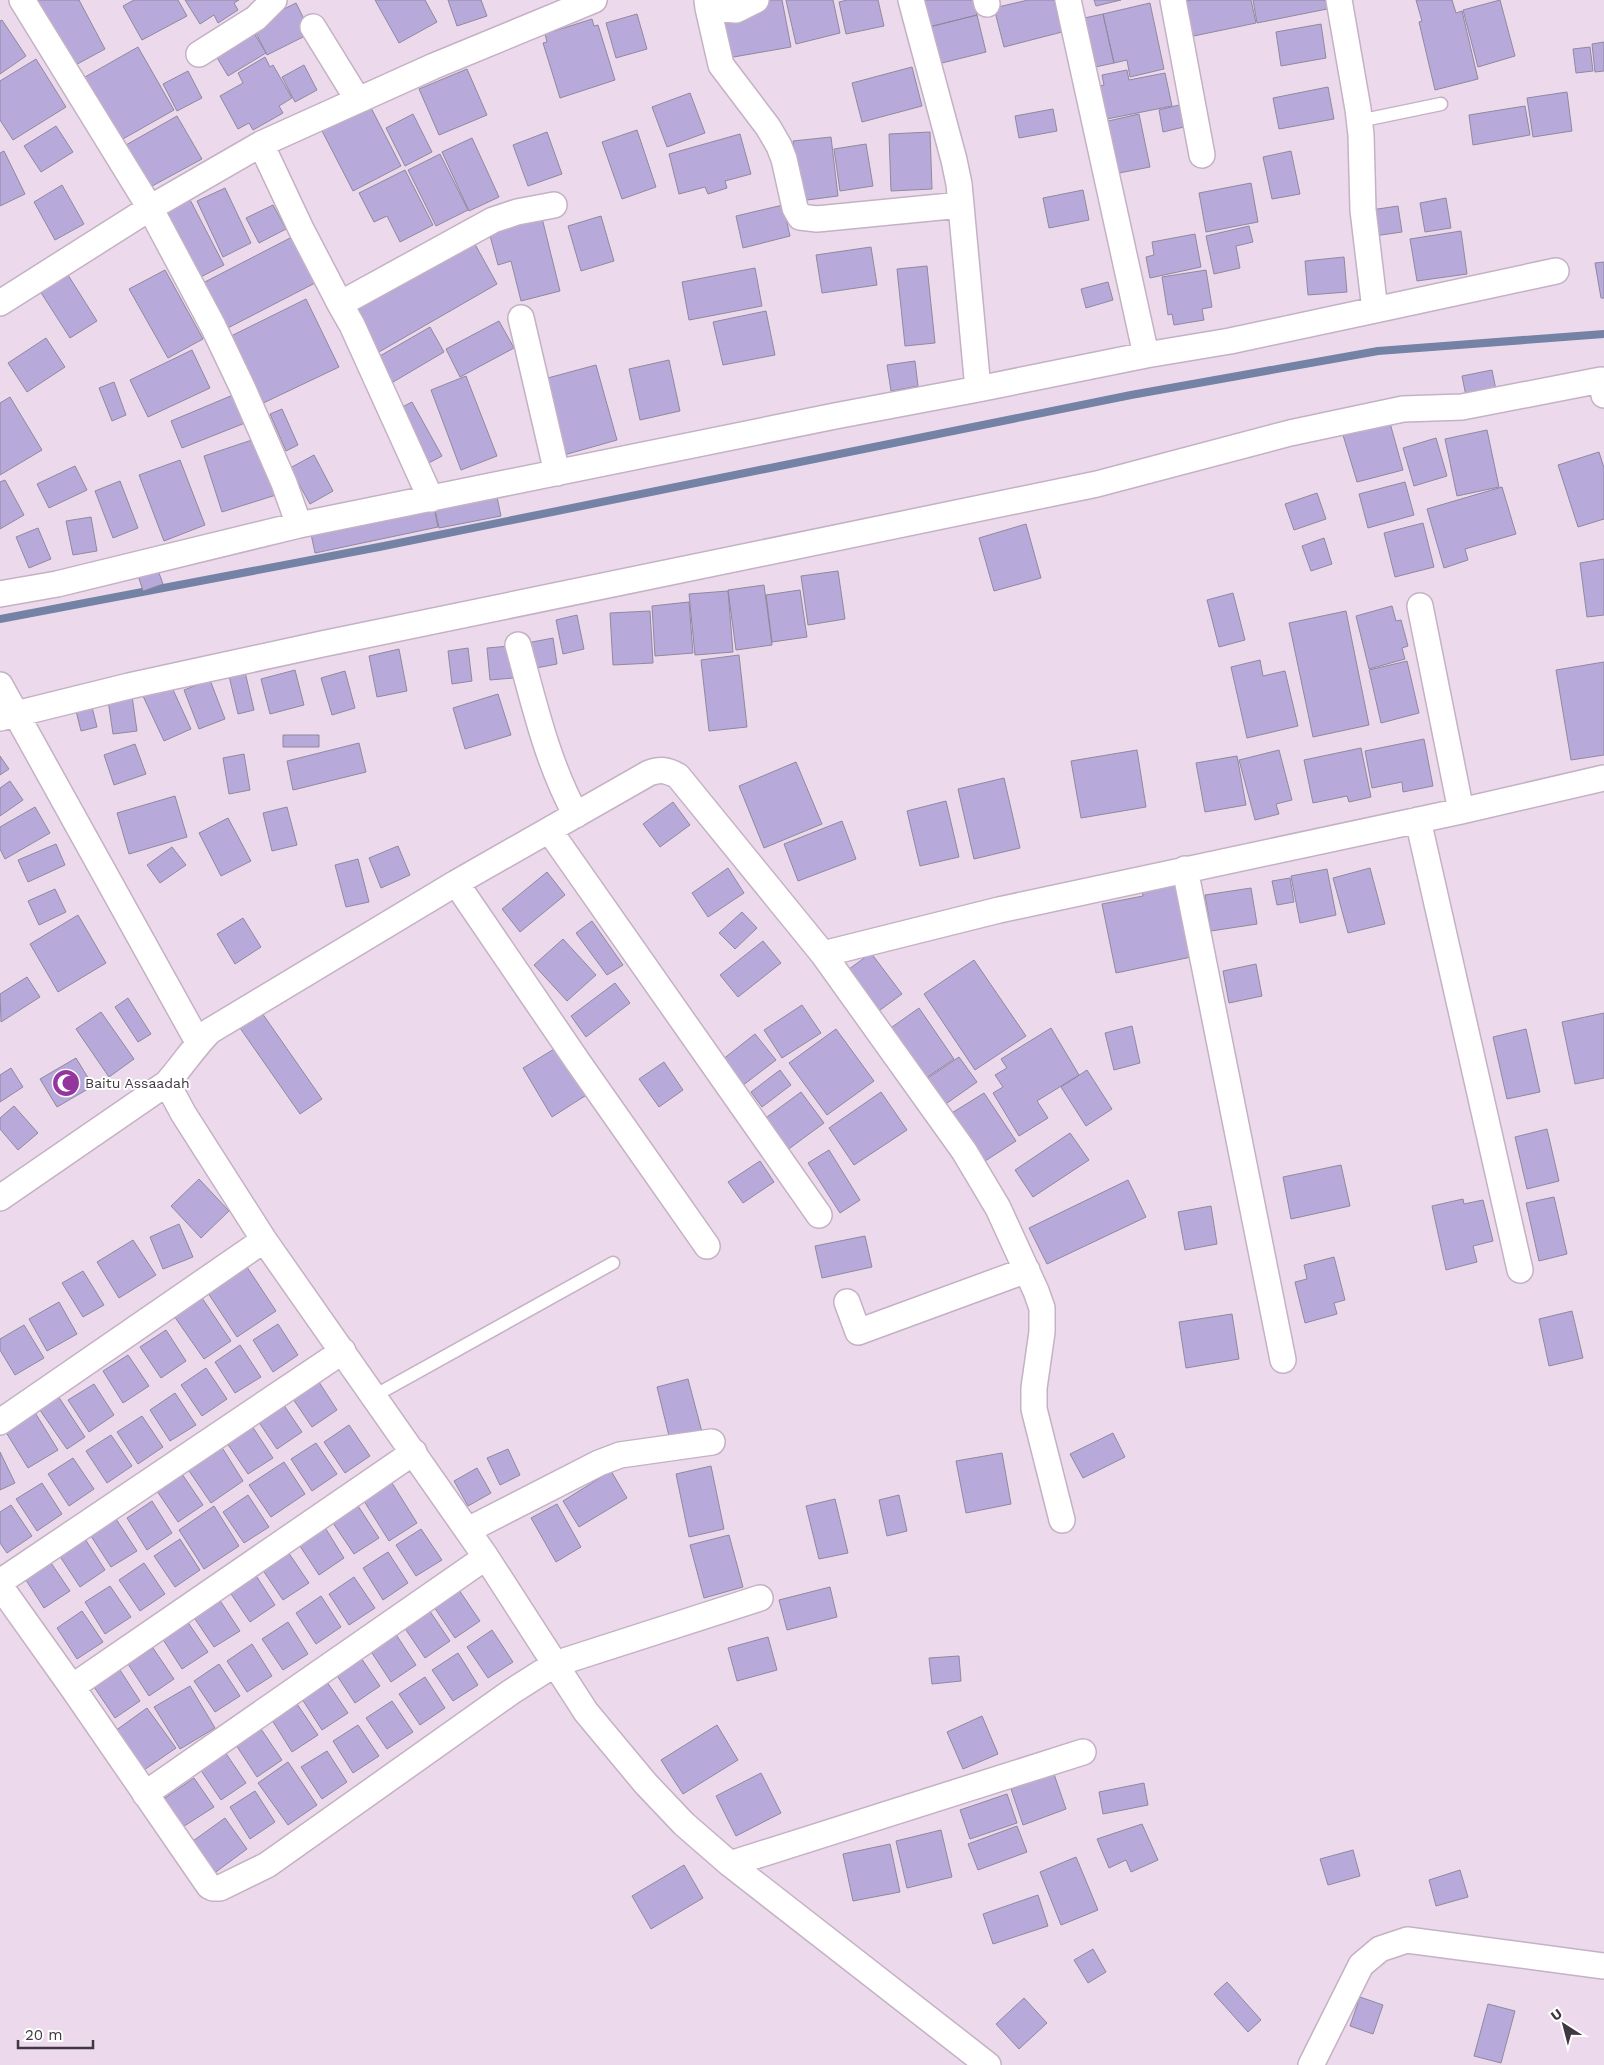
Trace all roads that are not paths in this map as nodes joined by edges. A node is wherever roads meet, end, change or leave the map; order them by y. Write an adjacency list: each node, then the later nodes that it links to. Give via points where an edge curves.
1 (22, 0): 19 (street)
2 (274, 0): 11 (street, via 256,18)
3 (594, 0): 12 (street)
4 (756, 0): 9 (street, via 736,10)
5 (911, 0): 18 (street, via 954,160)
6 (1068, 0): 25 (street)
7 (1173, 0): 16 (street)
8 (1339, 0): 14 (street)
9 (707, 4): 18 (street, via 721,65 779,146 800,217 818,219)
10 (313, 27): 12 (street)
11 (199, 54)
12 (358, 100): 15 (street)
13 (1441, 104): 14 (lane)
14 (1359, 121): 23 (street, via 1363,210)
15 (261, 144): 19 (street); 22 (street)
16 (1202, 155)
17 (554, 205): 22 (street, via 493,220)
18 (961, 205): 26 (street)
19 (150, 208): 21 (street); 30 (street, via 213,326 280,474)
20 (1556, 271): 23 (street)
21 (0, 302)
22 (340, 304): 29 (street)
23 (1375, 310): 25 (street)
24 (521, 318): 28 (street)
25 (1146, 355): 26 (street)
26 (978, 389): 28 (street)
27 (1604, 395): 34 (street, via 1601,380 1462,407 1403,409 1290,433 1097,484 129,686)
28 (557, 473): 29 (street)
29 (431, 498): 30 (street)
30 (299, 525): 31 (street, via 57,584)
31 (0, 594)
32 (1420, 606): 36 (street)
33 (518, 646): 37 (street, via 546,745)
34 (6, 703): 43 (street)
35 (1604, 778): 36 (street)
36 (1460, 811): 38 (street)
37 (576, 815): 39 (street); 42 (street, via 649,773 660,769 670,771 678,776)
38 (1418, 820): 40 (street); 51 (street)
39 (549, 830): 41 (street); 46 (street)
40 (1185, 869): 42 (street, via 999,910); 54 (street)
41 (456, 883): 43 (street, via 210,1031); 48 (street)
42 (823, 954): 50 (street, via 975,1167)
43 (198, 1042): 44 (street)
44 (167, 1083): 45 (street); 47 (street, via 183,1114)
45 (0, 1198)
46 (819, 1215)
47 (264, 1240): 53 (street); 56 (street)
48 (707, 1246)
49 (613, 1263): 55 (lane)
50 (1027, 1270): 52 (street, via 858,1332); 59 (street, via 1042,1308 1043,1320 1034,1409)
51 (1520, 1270)
52 (847, 1302)
53 (343, 1351): 55 (street); 62 (street)
54 (1284, 1360)
55 (374, 1396): 58 (street)
56 (0, 1422)
57 (712, 1442): 60 (street, via 620,1455)
58 (414, 1452): 60 (street); 66 (street)
59 (1062, 1520)
60 (468, 1530): 61 (street)
61 (486, 1557): 65 (street); 68 (street)
62 (0, 1582)
63 (0, 1586): 66 (street)
64 (760, 1598): 65 (street)
65 (555, 1664): 68 (street, via 267,1865 220,1888 209,1886); 69 (street, via 586,1712 646,1784 684,1824)
66 (72, 1687): 68 (street)
67 (1083, 1752): 69 (street)
68 (145, 1794)
69 (730, 1864): 71 (street)
70 (1604, 1966): 72 (street, via 1406,1940 1380,1949 1361,1965)
71 (988, 2065)
72 (1311, 2065)

